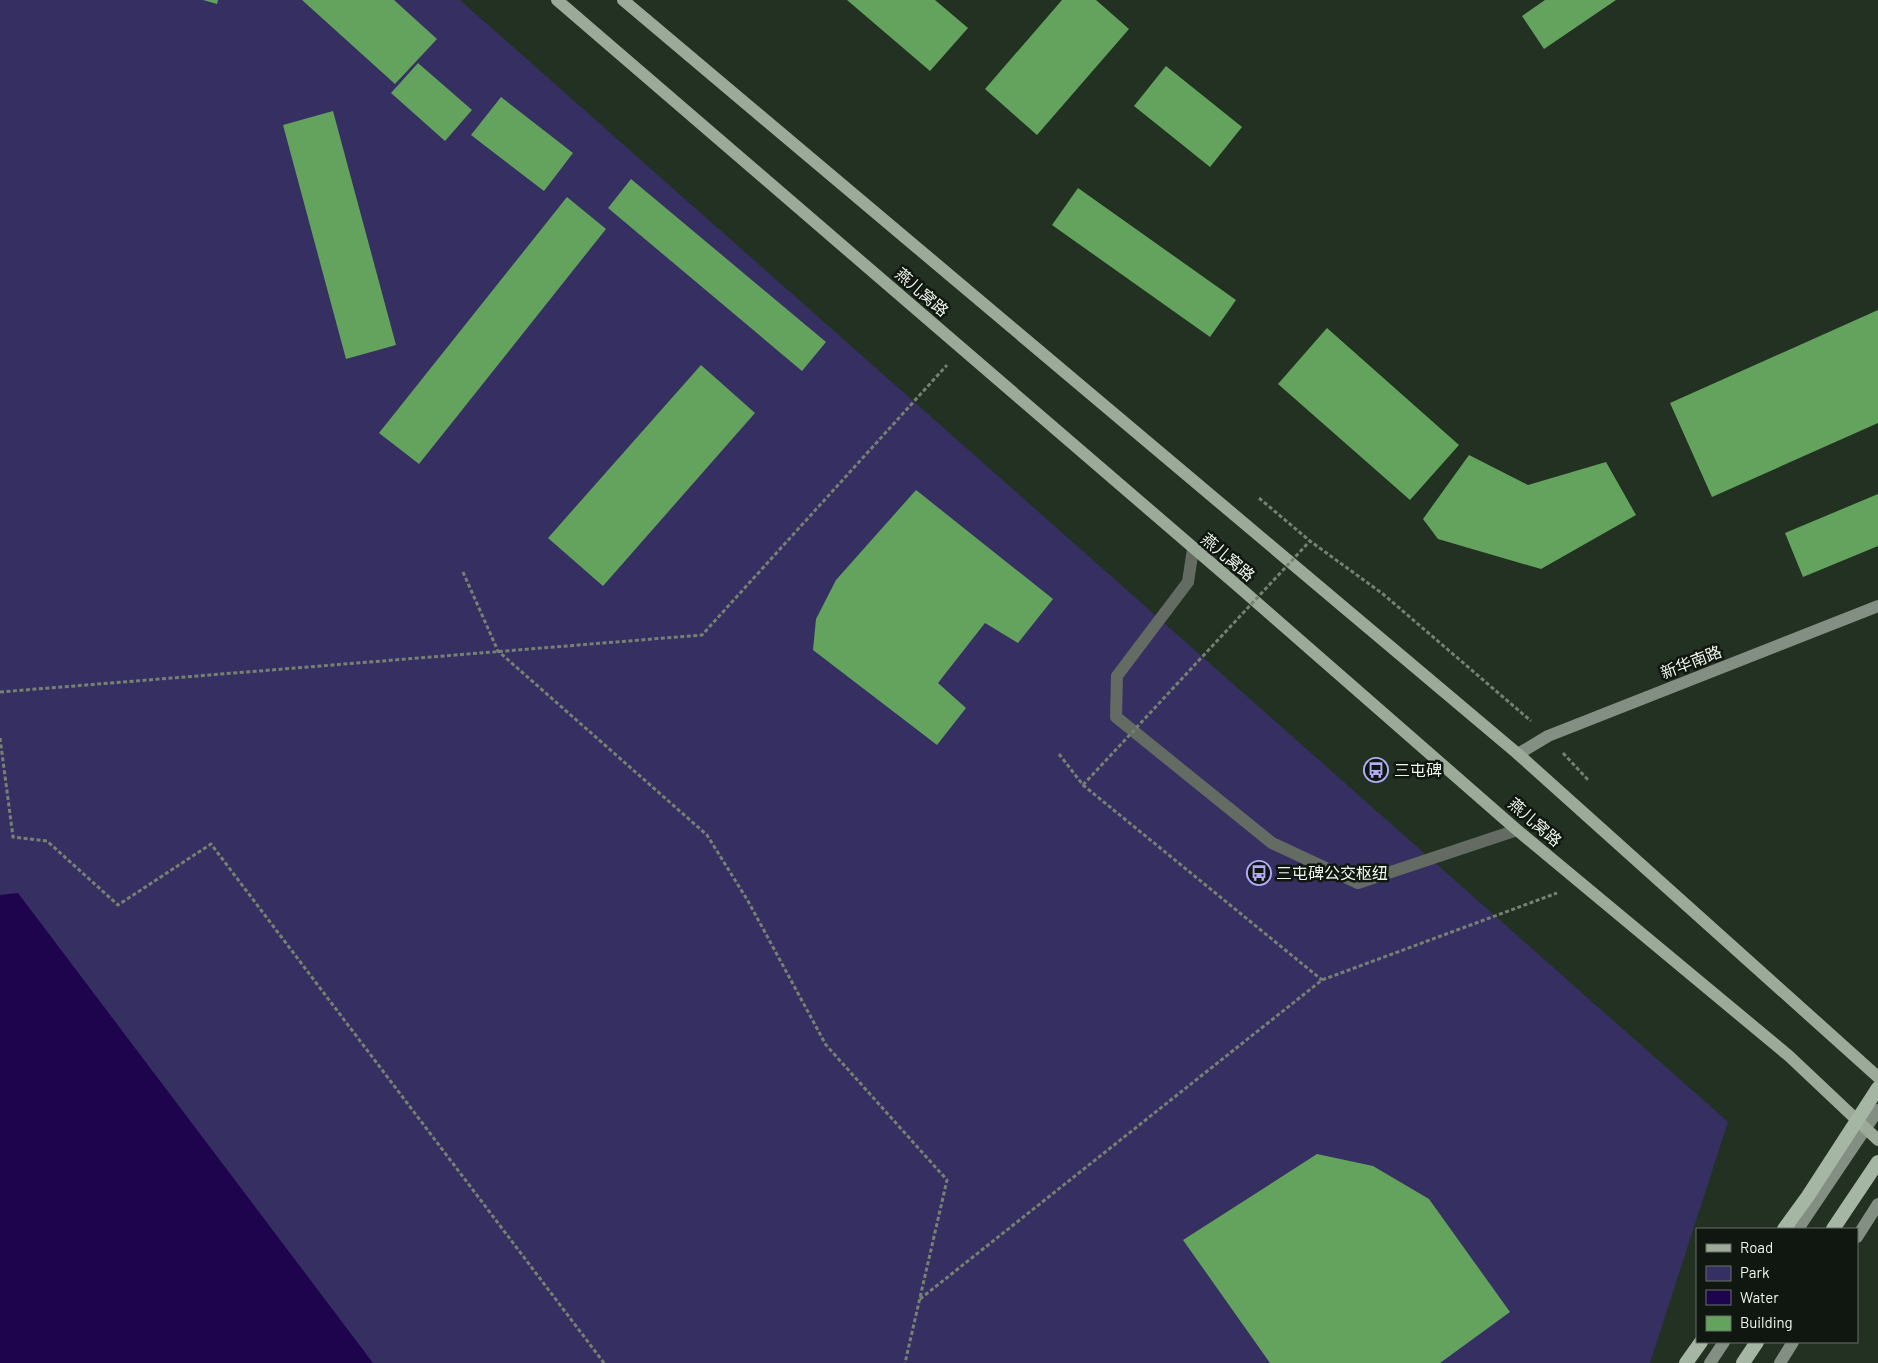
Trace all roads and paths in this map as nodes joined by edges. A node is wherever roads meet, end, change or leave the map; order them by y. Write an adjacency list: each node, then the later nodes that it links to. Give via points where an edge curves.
1 (557, 0): 3 (main road, 燕儿窝路)
2 (623, 0): 14 (main road, 燕儿窝路)
3 (962, 348): 6 (main road, 燕儿窝路); 9 (path, via 702,635)
4 (1259, 498): 5 (path)
5 (1310, 540): 11 (path, via 1383,594); 16 (path, bridge)
6 (1192, 548): 17 (main road, 燕儿窝路); 17 (lane, via 1188,582 1116,676 1116,717 1272,843 1358,883)
7 (463, 572): 9 (path)
8 (1878, 606): 11 (main road, 新华南路)
9 (498, 651): 10 (path); 31 (path, via 707,835 748,901 826,1044 947,1180)
10 (0, 692)
11 (1548, 736): 14 (main road, 新华南路); 15 (path)
12 (0, 738): 36 (path, via 13,837 47,841 118,905 211,844)
13 (1059, 754): 16 (path)
14 (1518, 754): 20 (main road, 燕儿窝路)
15 (1588, 781)
16 (1084, 785): 19 (path)
17 (1517, 830): 18 (main road, 燕儿窝路)
18 (1581, 884): 19 (path); 23 (main road, 燕儿窝路, via 1789,1056)
19 (1322, 980): 31 (path)
20 (1878, 1077)
21 (1878, 1088): 27 (highway, bridge)
22 (1878, 1110): 23 (main road)
23 (1866, 1130): 24 (main road, 燕儿窝路); 28 (main road)
24 (1878, 1140)
25 (1878, 1162): 29 (highway)
26 (1878, 1204): 30 (main road)
27 (1785, 1228)
28 (1799, 1228)
29 (1834, 1228)
30 (1858, 1236)
31 (920, 1299): 37 (path)
32 (1700, 1343): 38 (highway)
33 (1723, 1343): 39 (main road)
34 (1757, 1343): 40 (highway)
35 (1792, 1343): 41 (main road)
36 (604, 1363)
37 (905, 1363)
38 (1686, 1363)
39 (1710, 1363)
40 (1743, 1363)
41 (1780, 1363)

